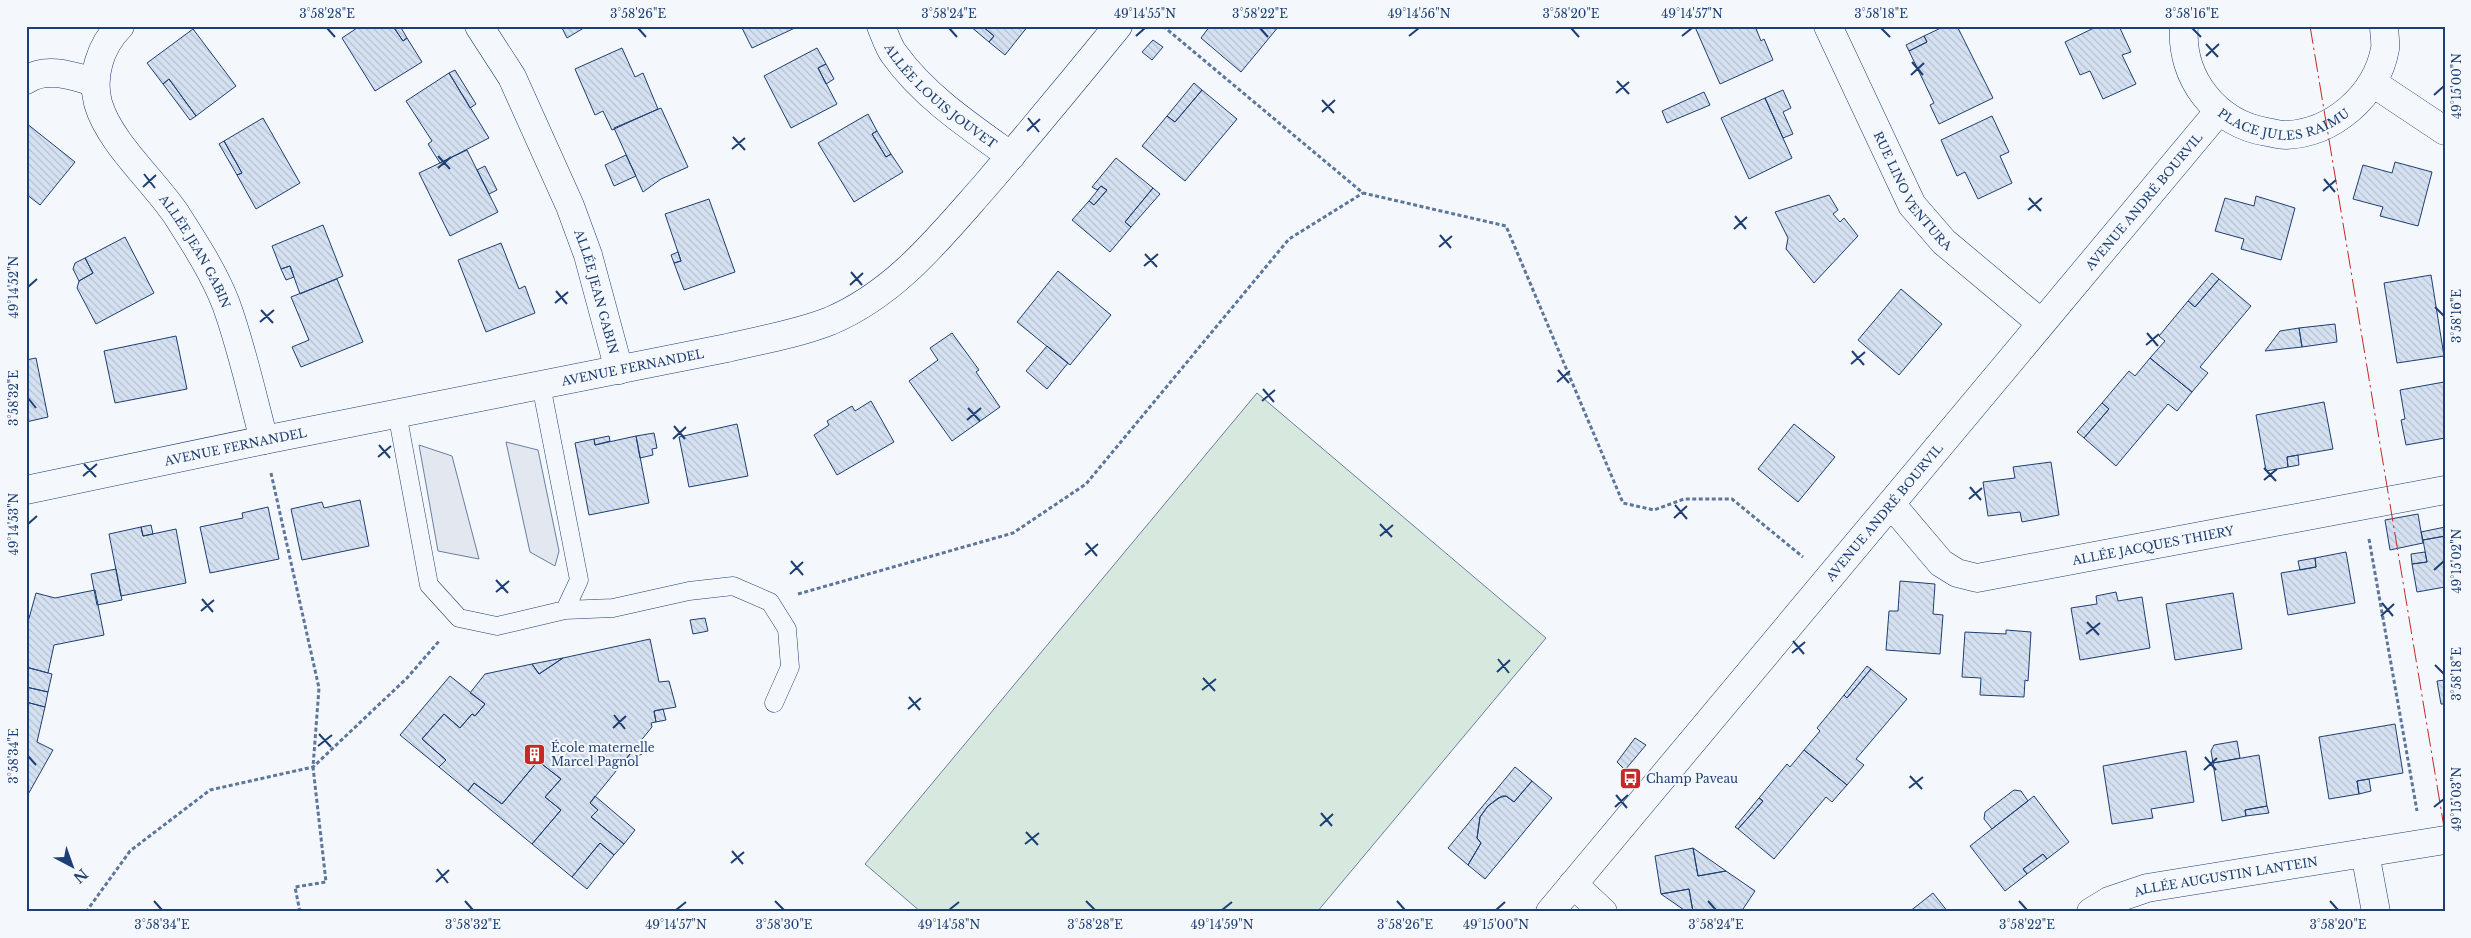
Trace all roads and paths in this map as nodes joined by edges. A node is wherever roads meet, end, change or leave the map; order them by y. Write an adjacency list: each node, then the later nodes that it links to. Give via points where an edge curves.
1 (120, 26): 10 (street, via 100,57)
2 (479, 26): 17 (street, ALLÉE JEAN GABIN, via 512,78 570,206 588,255)
3 (881, 26): 14 (street, ALLÉE LOUIS JOUVET, via 893,53 915,80 948,110)
4 (1118, 26): 14 (street, AVENUE FERNANDEL)
5 (1163, 26): 15 (path)
6 (1828, 26): 16 (street, RUE LINO VENTURA, via 1912,205 1944,242)
7 (2184, 26): 12 (street, PLACE JULES RAIMU, via 2182,44 2194,82)
8 (2384, 26): 11 (street, PLACE JULES RAIMU, via 2385,49)
9 (26, 80): 10 (street, via 65,73)
10 (94, 82): 20 (street, ALLÉE JEAN GABIN, via 106,122 175,213 226,303)
11 (2373, 83): 12 (street, PLACE JULES RAIMU, via 2350,110 2320,128 2285,135 2250,129); 13 (street)
12 (2218, 112): 16 (street, AVENUE ANDRÉ BOURVIL)
13 (2445, 132)
14 (1011, 156): 17 (street, AVENUE FERNANDEL, via 910,269 886,288 830,321 789,334)
15 (1363, 193): 25 (path, via 1506,226 1623,502 1654,510 1684,499 1732,499); 26 (path, via 1289,239 1086,484 1013,533)
16 (2042, 323): 23 (street, AVENUE ANDRÉ BOURVIL)
17 (619, 370): 18 (street, AVENUE FERNANDEL)
18 (540, 385): 19 (street, AVENUE FERNANDEL); 27 (lane, via 579,580)
19 (397, 413): 20 (street, AVENUE FERNANDEL); 28 (lane, via 430,585)
20 (264, 440): 21 (street, AVENUE FERNANDEL); 30 (path, via 320,688)
21 (26, 490)
22 (2445, 490): 24 (street, ALLÉE JACQUES THIERY)
23 (1891, 504): 24 (street, ALLÉE JACQUES THIERY, via 1941,563 1977,578); 25 (street, AVENUE ANDRÉ BOURVIL)
24 (2364, 506): 31 (path)
25 (1828, 579): 33 (street, AVENUE ANDRÉ BOURVIL)
26 (770, 602): 27 (lane, via 733,586 689,591 614,608); 29 (lane, via 787,629 790,667)
27 (565, 610): 28 (lane, via 497,626)
28 (459, 618): 30 (path, via 407,678)
29 (774, 702)
30 (314, 767): 34 (path, via 210,790 130,851); 35 (path, via 326,882 295,887)
31 (2434, 842): 32 (street, ALLÉE AUGUSTIN LANTEIN)
32 (2365, 853): 38 (street, ALLÉE AUGUSTIN LANTEIN, via 2147,888 2109,901); 39 (street)
33 (1573, 884): 36 (street, AVENUE ANDRÉ BOURVIL); 37 (street)
34 (86, 912)
35 (300, 912)
36 (1550, 912)
37 (1603, 912)
38 (2091, 912)
39 (2376, 912)

